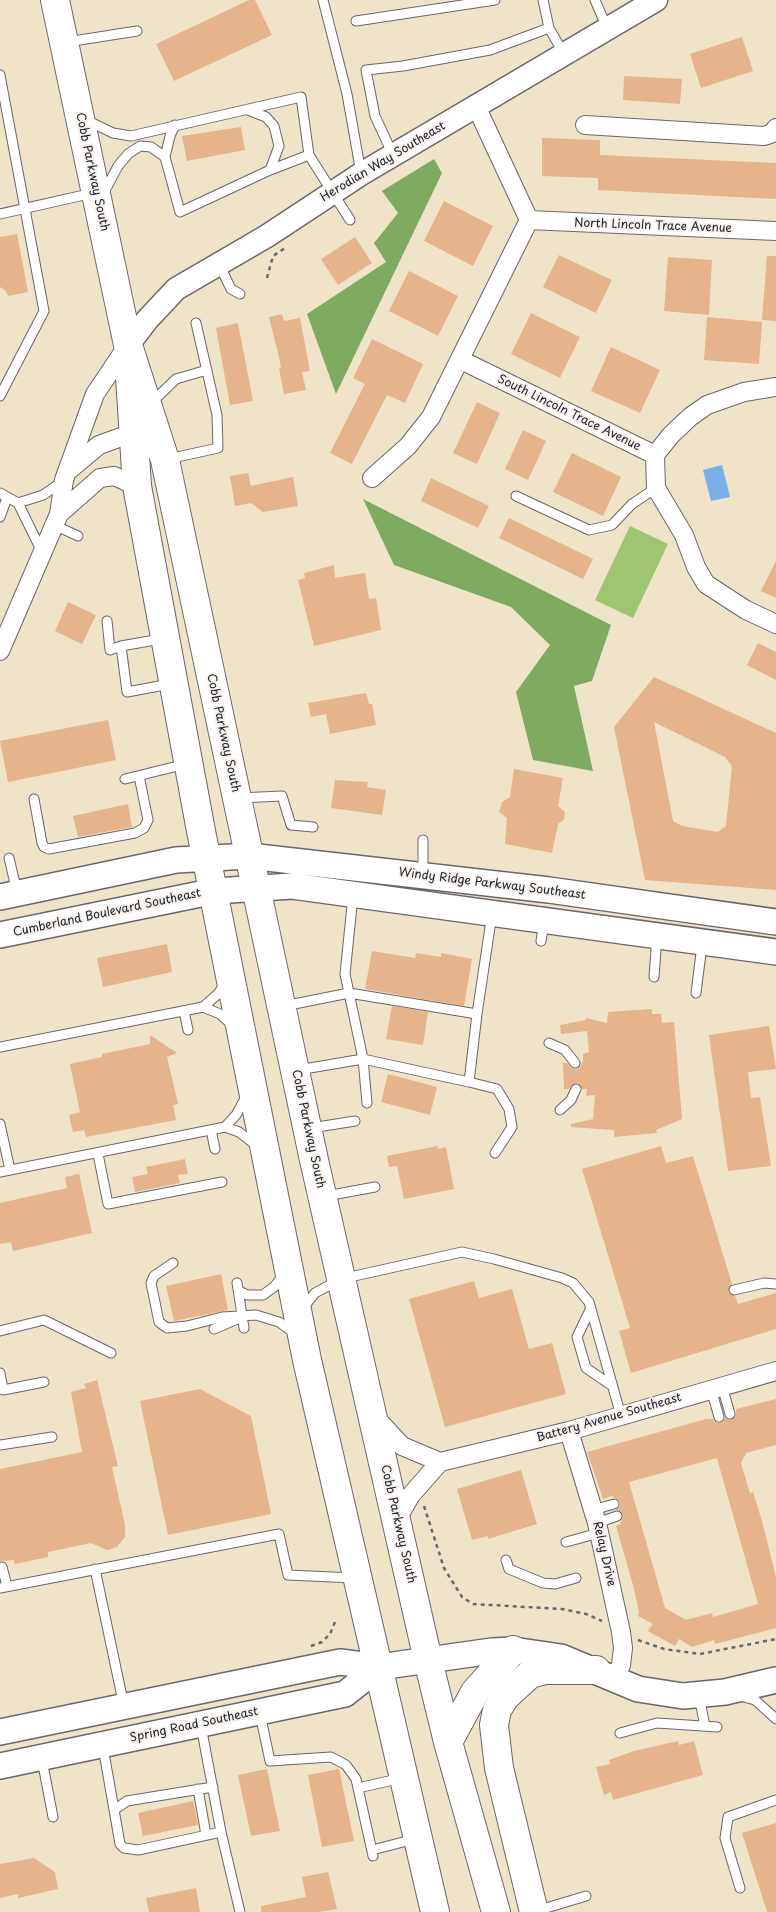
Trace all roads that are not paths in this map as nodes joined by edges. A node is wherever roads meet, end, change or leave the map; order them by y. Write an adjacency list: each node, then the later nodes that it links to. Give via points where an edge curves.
1 (55, 0): 11 (main road, Cobb Parkway South)
2 (323, 0): 24 (lane, via 347,94)
3 (494, 0): 7 (lane)
4 (543, 0): 8 (lane)
5 (595, 0): 9 (lane)
6 (656, 0): 9 (street, Herodian Way Southeast)
7 (356, 21)
8 (549, 28): 12 (lane); 21 (lane, via 490,50 366,70 375,116)
9 (607, 29): 12 (street, Herodian Way Southeast)
10 (137, 31): 11 (lane)
11 (64, 43): 16 (main road, Cobb Parkway South)
12 (564, 54): 14 (street, Herodian Way Southeast)
13 (0, 75): 27 (lane)
14 (476, 106): 21 (street, Herodian Way Southeast); 30 (street)
15 (246, 110): 18 (lane); 20 (lane, via 301,97); 23 (lane, via 266,117 274,126 279,146)
16 (80, 116): 18 (lane, via 95,126 131,136); 26 (main road, Cobb Parkway South)
17 (585, 125): 19 (street, via 764,136)
18 (175, 126): 22 (lane)
19 (776, 128)
20 (309, 155): 23 (lane); 25 (lane)
21 (393, 155): 24 (street, Herodian Way Southeast)
22 (165, 156): 23 (lane, via 180,212); 26 (lane, via 146,145 134,149 118,166)
23 (270, 170)
24 (361, 174): 25 (street, Herodian Way Southeast)
25 (332, 192): 29 (lane); 32 (street, Herodian Way Southeast)
26 (97, 199): 27 (lane); 35 (main road, Cobb Parkway South)
27 (26, 208): 28 (lane); 39 (lane, via 44,311)
28 (0, 214)
29 (350, 220)
30 (529, 220): 31 (street, North Lincoln Trace Avenue); 36 (street)
31 (776, 231)
32 (218, 264): 33 (lane, via 231,289); 35 (street, Herodian Way Southeast, via 176,289)
33 (240, 294)
34 (196, 323): 37 (lane)
35 (128, 344): 40 (main road, Cobb Parkway South); 41 (main road, Cobb Parkway South); 44 (street, via 95,394)
36 (461, 360): 43 (street, South Lincoln Trace Avenue); 45 (street, via 420,432)
37 (207, 370): 40 (lane, via 176,379); 42 (lane, via 217,415 218,448)
38 (776, 388): 43 (street, South Lincoln Trace Avenue, via 744,392 707,405 677,429)
39 (0, 396)
40 (149, 405): 42 (main road, Cobb Parkway South)
41 (134, 435): 42 (street, via 151,438); 44 (street, via 99,445); 46 (main road, Cobb Parkway South)
42 (163, 451): 64 (main road, Cobb Parkway South)
43 (655, 455): 47 (street)
44 (66, 476): 50 (lane, via 43,495); 52 (street)
45 (372, 478)
46 (137, 486): 52 (street, via 114,476 100,478); 57 (main road, Cobb Parkway South)
47 (656, 488): 49 (lane, via 632,504 612,525 589,530); 56 (street, via 684,535 706,584 746,610)
48 (4, 495): 50 (lane); 51 (lane)
49 (516, 496)
50 (18, 503): 54 (lane)
51 (0, 517)
52 (56, 520): 53 (lane); 54 (street)
53 (78, 536)
54 (42, 552): 59 (street)
55 (107, 621): 58 (lane, via 110,650)
56 (776, 624)
57 (164, 638): 58 (lane); 60 (main road, Cobb Parkway South)
58 (121, 646): 60 (lane, via 127,692)
59 (0, 651)
60 (173, 684): 61 (main road, Cobb Parkway South)
61 (188, 763): 62 (lane); 69 (main road, Cobb Parkway South)
62 (140, 776): 63 (lane); 65 (lane, via 148,820 144,828 135,833 49,849 42,843)
63 (125, 779)
64 (236, 798): 66 (lane, via 282,796 291,825); 68 (main road, Cobb Parkway South)
65 (34, 799)
66 (313, 827)
67 (423, 840): 71 (lane)
68 (249, 856): 69 (main road, Windy Ridge Parkway Southeast); 71 (main road, Windy Ridge Parkway Southeast); 72 (main road, Cobb Parkway South)
69 (207, 857): 73 (main road, Cobb Parkway South); 75 (main road, via 176,860)
70 (9, 858): 75 (lane)
71 (423, 876): 77 (main road, Windy Ridge Parkway Southeast)
72 (255, 887): 73 (main road); 74 (main road, via 292,886); 86 (main road, Cobb Parkway South)
73 (215, 891): 78 (main road, Cumberland Boulevard Southeast); 82 (main road, Cobb Parkway South)
74 (353, 894): 76 (main road); 84 (lane, via 345,974)
75 (9, 895)
76 (492, 912): 79 (main road, via 542,930); 89 (lane)
77 (776, 922)
78 (0, 935)
79 (657, 936): 80 (main road); 83 (lane)
80 (702, 942): 81 (main road); 85 (lane)
81 (776, 952)
82 (231, 974): 87 (lane, via 218,994); 91 (main road, Cobb Parkway South)
83 (654, 977)
84 (349, 993): 86 (lane); 89 (lane); 94 (lane)
85 (696, 993)
86 (281, 1006): 96 (main road, Cobb Parkway South)
87 (203, 1007): 88 (lane); 91 (lane, via 220,1014)
88 (184, 1012): 90 (lane); 93 (lane)
89 (477, 1014): 98 (lane)
90 (188, 1030)
91 (244, 1037): 97 (main road, Cobb Parkway South)
92 (549, 1043): 95 (lane, via 565,1050)
93 (0, 1047)
94 (363, 1059): 96 (lane); 98 (lane); 100 (lane)
95 (574, 1063)
96 (295, 1071): 105 (main road, Cobb Parkway South)
97 (252, 1082): 104 (lane, via 236,1115); 111 (main road, Cobb Parkway South)
98 (469, 1082): 109 (lane, via 497,1089 509,1109 512,1127)
99 (576, 1089): 101 (lane, via 571,1100)
100 (367, 1103)
101 (560, 1110)
102 (355, 1121): 105 (lane)
103 (0, 1124): 107 (lane)
104 (225, 1128): 106 (lane); 111 (lane, via 243,1135)
105 (308, 1128): 116 (main road, Cobb Parkway South)
106 (211, 1130): 108 (lane); 110 (lane)
107 (2, 1144): 112 (lane)
108 (216, 1149)
109 (495, 1153)
110 (98, 1154): 112 (lane); 114 (lane, via 108,1204)
111 (267, 1156): 118 (main road, Cobb Parkway South)
112 (10, 1170): 113 (lane)
113 (0, 1172)
114 (222, 1182)
115 (375, 1186): 116 (lane)
116 (323, 1196): 119 (main road, Cobb Parkway South)
117 (173, 1263): 123 (lane, via 154,1276 151,1283 160,1322 167,1328)
118 (289, 1266): 123 (lane, via 263,1295 247,1295 238,1287); 124 (main road, Cobb Parkway South)
119 (341, 1280): 122 (lane, via 462,1252 573,1283 584,1294); 124 (lane, via 316,1293); 134 (main road, Cobb Parkway South)
120 (776, 1284): 121 (lane, via 764,1283)
121 (734, 1290)
122 (590, 1310): 132 (lane); 132 (lane, via 577,1337 586,1368)
123 (242, 1316): 124 (lane, via 256,1315); 125 (lane); 126 (lane)
124 (301, 1327): 150 (main road, Cobb Parkway South)
125 (244, 1328)
126 (214, 1329)
127 (0, 1331): 128 (lane, via 44,1320)
128 (111, 1353)
129 (776, 1371): 133 (street, Battery Avenue Southeast)
130 (0, 1373): 131 (lane, via 3,1390)
131 (44, 1382)
132 (611, 1385): 136 (lane)
133 (717, 1388): 135 (lane); 136 (street, Battery Avenue Southeast); 137 (lane)
134 (373, 1414): 141 (street, via 402,1446); 144 (main road, Cobb Parkway South)
135 (730, 1414)
136 (621, 1416): 138 (street, Battery Avenue Southeast)
137 (719, 1417)
138 (570, 1430): 141 (street, Battery Avenue Southeast); 145 (street, Relay Drive)
139 (52, 1437): 140 (lane)
140 (0, 1445)
141 (440, 1462): 144 (street, via 410,1496)
142 (614, 1504): 145 (lane)
143 (617, 1516): 145 (lane)
144 (397, 1519): 154 (main road, Cobb Parkway South)
145 (596, 1522): 146 (lane); 156 (street, Relay Drive, via 623,1648 621,1665)
146 (566, 1542)
147 (506, 1560): 151 (lane, via 508,1569 543,1583 555,1584)
148 (2, 1567): 152 (lane)
149 (95, 1569): 150 (lane, via 279,1534 288,1575); 152 (lane); 160 (lane)
150 (357, 1578): 155 (main road, Cobb Parkway South)
151 (576, 1578)
152 (3, 1587)
153 (513, 1650): 154 (main road); 156 (main road, via 561,1657); 168 (main road, via 475,1692)
154 (428, 1660): 155 (main road); 168 (main road, Cobb Parkway South)
155 (378, 1667): 160 (main road, via 340,1662); 161 (main road, Spring Road Southeast, via 345,1694); 172 (main road, Cobb Parkway South)
156 (605, 1674): 159 (main road, via 638,1689); 187 (main road, via 545,1670 530,1674 505,1697 497,1710 494,1725 499,1768)
157 (776, 1680): 158 (main road)
158 (725, 1692): 159 (main road); 162 (lane, via 755,1700)
159 (699, 1695): 164 (lane)
160 (124, 1706): 166 (main road)
161 (260, 1712): 163 (main road, Spring Road Southeast); 174 (lane, via 270,1762 338,1759 352,1772)
162 (776, 1718)
163 (201, 1724): 169 (main road, Spring Road Southeast); 173 (lane)
164 (705, 1726): 165 (lane); 167 (lane, via 657,1723)
165 (717, 1727)
166 (0, 1732)
167 (620, 1733)
168 (448, 1742): 186 (main road, Cobb Parkway South)
169 (103, 1744): 170 (main road, Spring Road Southeast); 177 (lane)
170 (42, 1757): 171 (main road, Spring Road Southeast); 178 (lane)
171 (0, 1766)
172 (402, 1778): 174 (lane); 181 (main road, Cobb Parkway South)
173 (213, 1787): 175 (lane); 179 (lane)
174 (358, 1788): 181 (lane, via 372,1853)
175 (198, 1789): 177 (lane, via 127,1801); 180 (lane)
176 (776, 1800): 182 (lane, via 728,1817 725,1838)
177 (114, 1810): 180 (lane, via 120,1844 131,1850)
178 (53, 1817)
179 (221, 1832): 180 (lane); 184 (lane)
180 (206, 1835)
181 (416, 1838): 185 (main road, Cobb Parkway South)
182 (740, 1888)
183 (586, 1896): 187 (lane)
184 (240, 1912)
185 (435, 1912)
186 (496, 1912)
187 (534, 1912)

